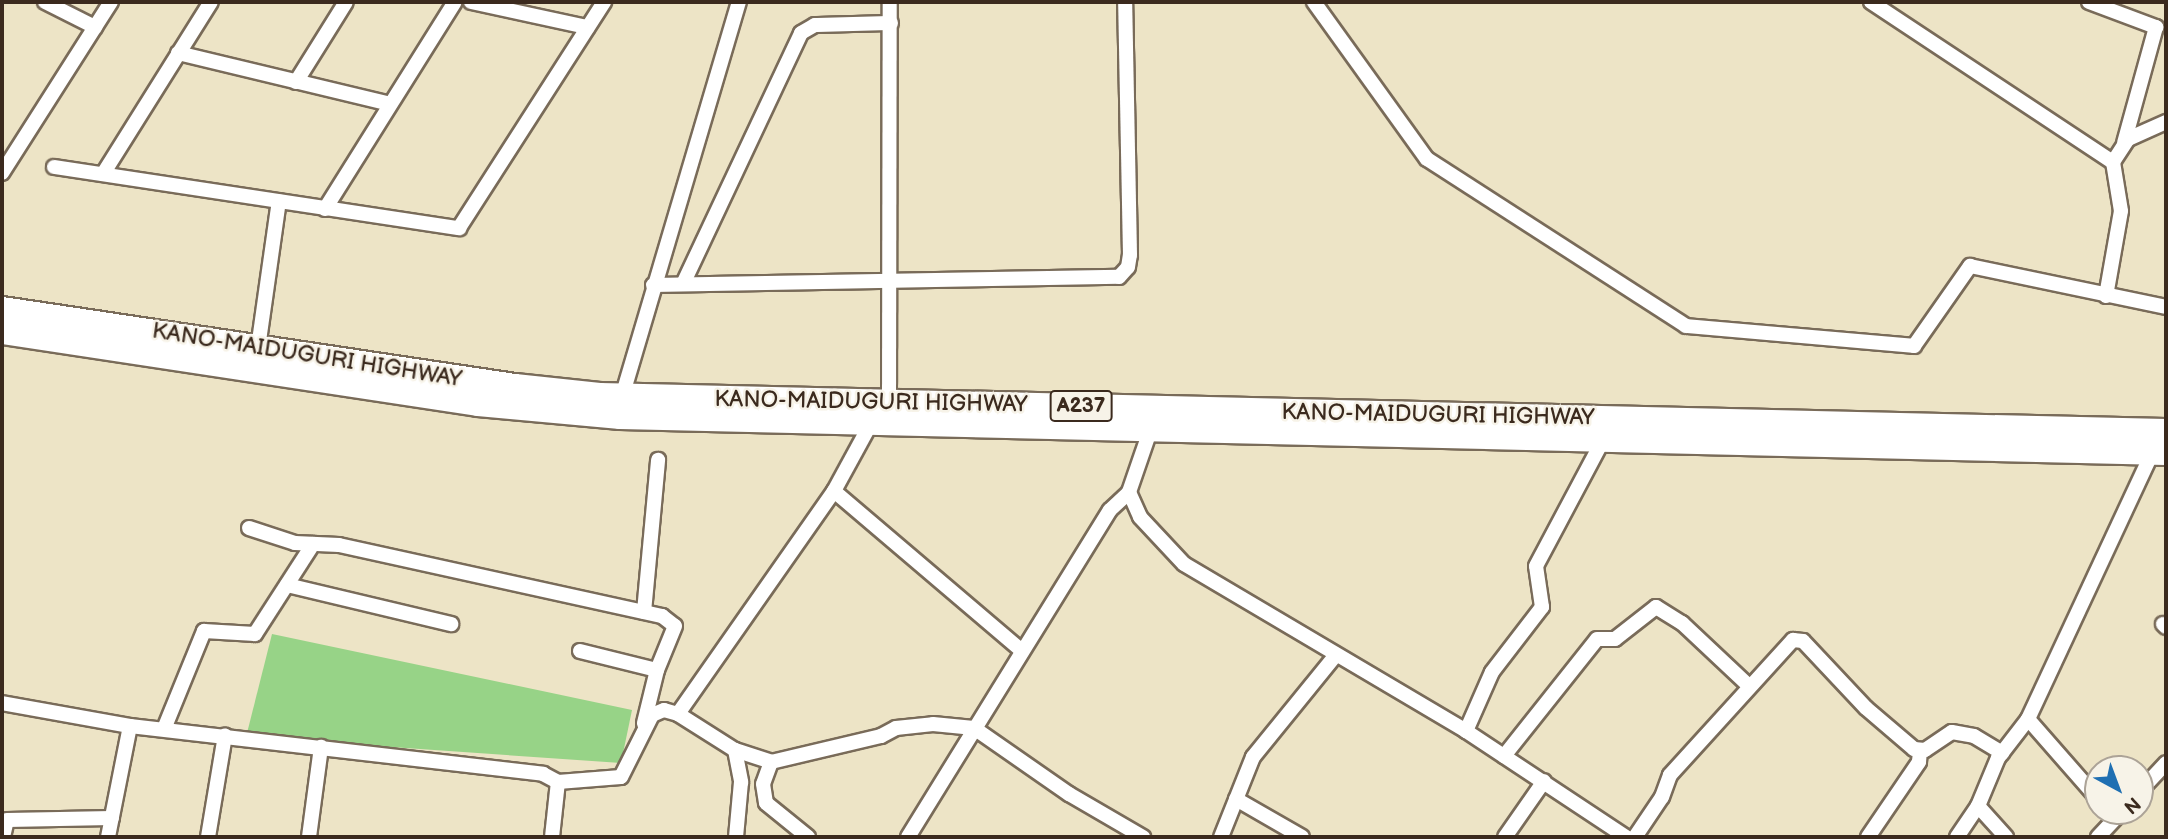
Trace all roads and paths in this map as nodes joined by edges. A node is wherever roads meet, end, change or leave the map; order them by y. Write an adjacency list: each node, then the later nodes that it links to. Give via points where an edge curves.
1 (45, 2): 15 (street)
2 (111, 2): 15 (street)
3 (211, 2): 17 (street)
4 (346, 2): 18 (street)
5 (454, 2): 19 (street)
6 (471, 2): 16 (street)
7 (604, 2): 16 (street)
8 (739, 2): 30 (street)
9 (890, 2): 14 (street)
10 (1125, 2): 28 (street, via 1130,255 1124,273 1119,277)
11 (1314, 2): 31 (street, via 1427,159 1686,326 1914,346 1970,266)
12 (1871, 2): 22 (street)
13 (2089, 2): 21 (street, via 2157,27)
14 (891, 23): 28 (street); 29 (street, via 815,25 801,33)
15 (95, 27): 24 (street)
16 (587, 27): 27 (street, via 459,228)
17 (178, 53): 18 (street); 25 (street)
18 (296, 82): 19 (street)
19 (390, 104): 27 (street)
20 (2166, 122): 21 (street)
21 (2124, 143): 22 (street)
22 (2113, 162): 31 (street, via 2121,211)
23 (54, 167): 25 (street)
24 (2, 173)
25 (103, 174): 26 (street)
26 (279, 201): 27 (street); 35 (street)
27 (325, 209)
28 (890, 282): 29 (street); 36 (street)
29 (683, 284): 30 (street)
30 (653, 285): 37 (street)
31 (2106, 296): 32 (street)
32 (2166, 307)
33 (2, 309): 35 (highway, KANO-MAIDUGURI HIGHWAY / A237)
34 (2, 332): 37 (highway, KANO-MAIDUGURI HIGHWAY / A237, via 478,404)
35 (258, 348): 37 (highway, KANO-MAIDUGURI HIGHWAY / A237)
36 (889, 402): 37 (highway, KANO-MAIDUGURI HIGHWAY / A237); 40 (highway, KANO-MAIDUGURI HIGHWAY / A237)
37 (621, 406): 38 (highway, KANO-MAIDUGURI HIGHWAY / A237)
38 (870, 425): 39 (highway, KANO-MAIDUGURI HIGHWAY / A237); 44 (street)
39 (1151, 428): 41 (highway, KANO-MAIDUGURI HIGHWAY / A237); 45 (street)
40 (2166, 431)
41 (1603, 440): 42 (highway, KANO-MAIDUGURI HIGHWAY / A237); 62 (street, via 1535,566 1542,607 1492,672)
42 (2159, 453): 58 (street)
43 (658, 460): 49 (street)
44 (834, 491): 51 (street); 57 (street)
45 (1129, 492): 51 (street, via 1110,510); 53 (street, via 1140,517 1184,564)
46 (249, 528): 47 (street)
47 (313, 544): 48 (street); 49 (street, via 339,545)
48 (287, 585): 50 (street); 61 (street, via 256,634 204,631)
49 (645, 612): 54 (street, via 662,616 675,626)
50 (452, 624)
51 (1021, 650): 60 (street)
52 (580, 651): 54 (street)
53 (1335, 656): 62 (street); 76 (street, via 1253,757)
54 (657, 670): 64 (street)
55 (1749, 686): 67 (street, via 1799,639 1893,734); 69 (street, via 1682,623 1656,607 1615,639 1597,639); 93 (street, via 1670,775 1662,797)
56 (2, 703): 59 (street)
57 (678, 714): 64 (street, via 664,710 652,715); 66 (street)
58 (2028, 719): 68 (street); 75 (street)
59 (130, 726): 61 (street); 78 (street)
60 (974, 728): 70 (street, via 896,727 881,736); 87 (street); 88 (street, via 1069,794)
61 (164, 729): 63 (street)
62 (1466, 731): 69 (street)
63 (225, 735): 65 (street); 82 (street)
64 (641, 735): 74 (street, via 621,777)
65 (321, 747): 74 (street, via 543,774); 83 (street)
66 (735, 750): 70 (street); 85 (street, via 741,782)
67 (1920, 750): 68 (street, via 1952,732 1974,736); 94 (street, via 1910,777)
68 (2002, 752): 77 (street)
69 (1504, 756): 73 (street)
70 (771, 762): 86 (street, via 763,784 766,803)
71 (2166, 763): 72 (street)
72 (2154, 776)
73 (1544, 781): 91 (street); 92 (street)
74 (558, 782): 84 (street)
75 (2084, 783)
76 (1236, 799): 89 (street); 90 (street)
77 (1978, 806): 95 (street); 96 (street)
78 (112, 818): 79 (street); 81 (street)
79 (5, 819): 80 (street)
80 (3, 837)
81 (108, 837)
82 (208, 837)
83 (309, 837)
84 (552, 837)
85 (736, 837)
86 (808, 837)
87 (908, 837)
88 (1143, 837)
89 (1221, 837)
90 (1301, 837)
91 (1505, 837)
92 (1626, 837)
93 (1635, 837)
94 (1868, 837)
95 (1957, 837)
96 (2006, 837)

